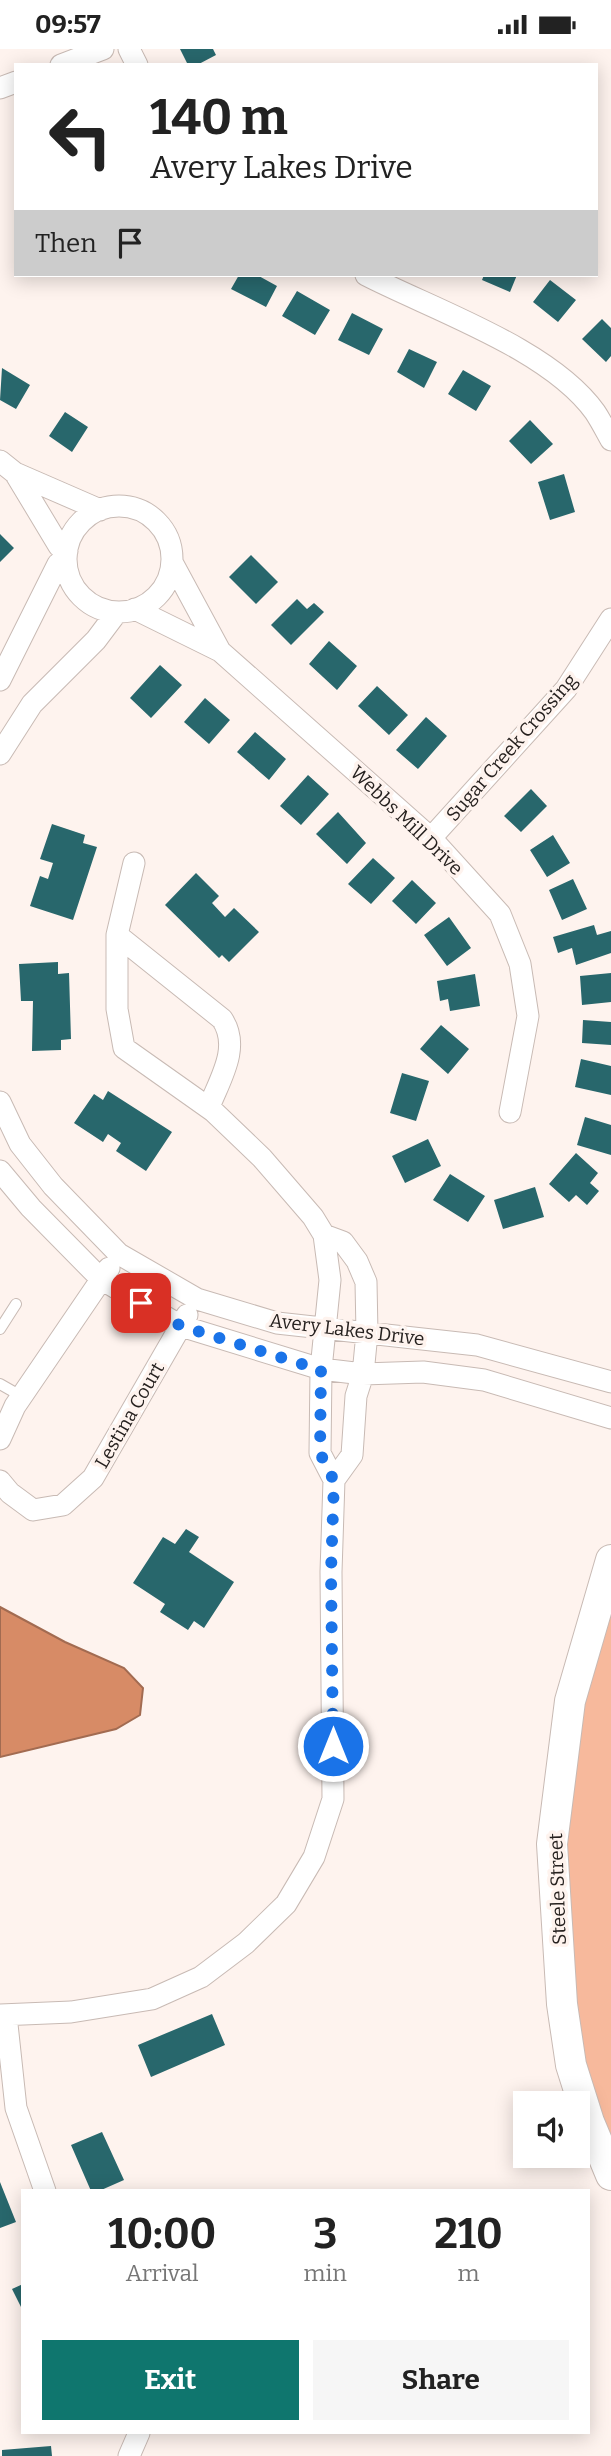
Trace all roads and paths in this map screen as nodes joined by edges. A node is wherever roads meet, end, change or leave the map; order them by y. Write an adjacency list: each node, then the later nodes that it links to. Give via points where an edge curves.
1 (103, 49): 2 (street)
2 (66, 63)
3 (370, 277): 4 (street, via 545,364 594,411)
4 (611, 440)
5 (8, 467): 6 (street); 7 (street)
6 (100, 510): 7 (street, via 74,530); 8 (street, via 121,505 155,519 172,547)
7 (67, 555): 9 (street, via 72,583 83,598 97,607); 12 (street, via 58,564)
8 (173, 564): 9 (street, via 159,595); 11 (street, Webbs Mill Drive)
9 (126, 610): 11 (street, Webbs Mill Drive); 13 (street, via 32,704)
10 (611, 619): 14 (street, Sugar Creek Crossing, via 566,689)
11 (220, 651): 14 (street, Webbs Mill Drive)
12 (0, 680)
13 (0, 754)
14 (431, 838): 19 (street, Webbs Mill Drive, via 500,913 520,964 528,1016)
15 (134, 863): 16 (street)
16 (117, 935): 18 (street, via 117,1009 124,1048); 18 (street, via 222,1019 229,1030 231,1051)
17 (0, 1102): 22 (street, Avery Lakes Drive, via 20,1144)
18 (209, 1107): 21 (street, via 262,1158)
19 (510, 1112)
20 (0, 1171): 23 (street)
21 (324, 1235): 27 (street, via 330,1280); 29 (street, via 343,1242 357,1261 366,1282)
22 (119, 1254): 23 (street); 24 (street, Avery Lakes Drive)
23 (101, 1279): 26 (street, Avery Lakes Drive); 34 (street)
24 (197, 1299): 26 (street); 27 (street, Avery Lakes Drive, via 277,1323)
25 (16, 1304): 28 (lane)
26 (181, 1326): 30 (street, Avery Lakes Drive); 37 (street, Lestina Court, via 93,1478 63,1505 33,1510)
27 (326, 1328): 29 (street, Avery Lakes Drive); 30 (street)
28 (0, 1329)
29 (367, 1333): 31 (street); 32 (street, Avery Lakes Drive, via 477,1345)
30 (321, 1370): 31 (street, Avery Lakes Drive); 38 (street, via 320,1453)
31 (363, 1374): 35 (street, Avery Lakes Drive, via 423,1372 484,1380); 38 (street, via 356,1397 352,1455)
32 (611, 1382)
33 (0, 1384): 34 (lane)
34 (21, 1396): 36 (street)
35 (611, 1418)
36 (0, 1440)
37 (0, 1481)
38 (334, 1481): 40 (street, via 333,1799 314,1857 286,1904 246,1943 201,1977 152,1999)
39 (611, 1560): 41 (street, Steele Street, via 570,1702 552,1844 562,2004 571,2065)
40 (3, 2015): 42 (street, via 16,2108)
41 (611, 2175)
42 (44, 2189)
43 (139, 2434): 44 (street)
44 (129, 2456)

